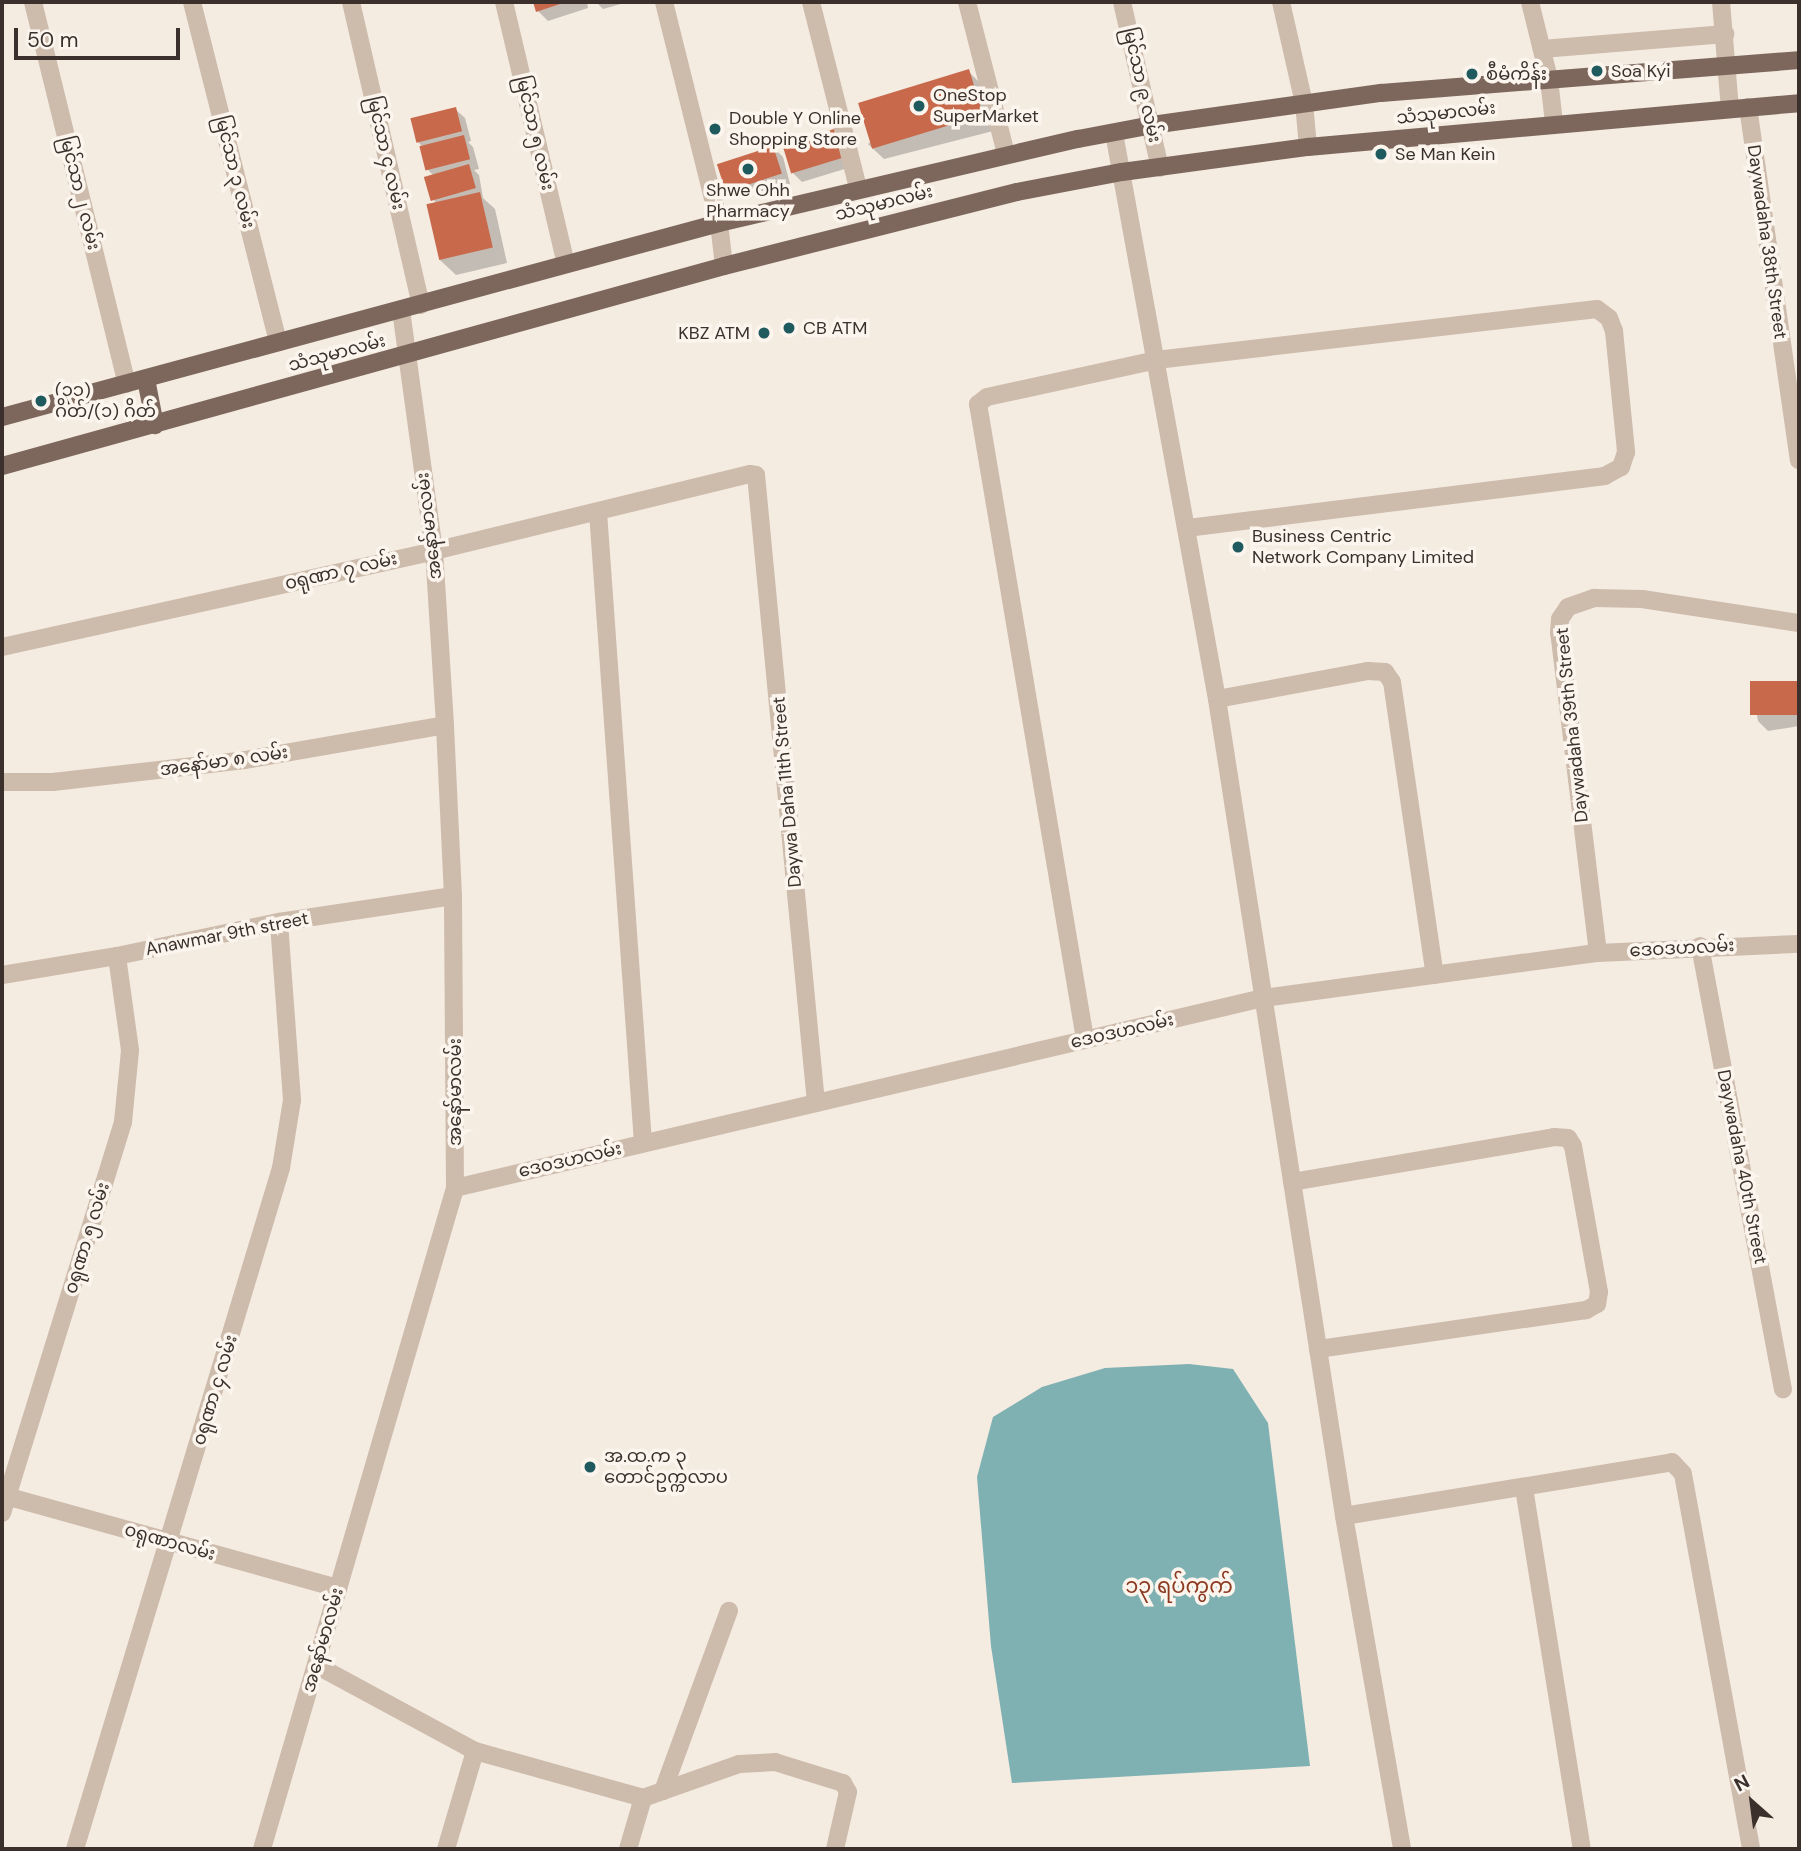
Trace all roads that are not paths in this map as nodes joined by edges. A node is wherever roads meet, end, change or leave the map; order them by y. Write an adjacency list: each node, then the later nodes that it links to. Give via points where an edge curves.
1 (33, 2): 37 (street, မြင်သာ ၂ လမ်း)
2 (192, 2): 33 (street, မြင်သာ ၃ လမ်း)
3 (351, 2): 31 (street, မြင်သာ ၄ လမ်း)
4 (504, 2): 29 (street, မြင်သာ ၅ လမ်း)
5 (664, 2): 28 (street)
6 (811, 2): 27 (street)
7 (967, 2): 24 (street)
8 (1122, 2): 21 (street, မြင်သာ ၉ လမ်း)
9 (1281, 2): 17 (street)
10 (1530, 2): 13 (street)
11 (1721, 2): 12 (street, Daywadaha 38th Street)
12 (1725, 34): 13 (street); 15 (street, Daywadaha 38th Street)
13 (1542, 49): 16 (street)
14 (1799, 60): 15 (main road, သံသုမာလမ်း)
15 (1729, 65): 16 (main road, သံသုမာလမ်း); 19 (street, Daywadaha 38th Street)
16 (1549, 79): 17 (main road, သံသုမာလမ်း); 20 (street)
17 (1304, 103): 21 (main road, သံသုမာလမ်း); 23 (street)
18 (1799, 103): 19 (main road, သံသုမာလမ်း)
19 (1739, 108): 20 (main road, သံသုမာလမ်း); 40 (street, Daywadaha 38th Street)
20 (1554, 123): 23 (main road, သံသုမာလမ်း)
21 (1152, 125): 22 (main road, သံသုမာလမ်း); 25 (street, မြင်သာ ၉ လမ်း)
22 (1114, 133): 24 (main road, သံသုမာလမ်း); 26 (street)
23 (1308, 147): 25 (main road, သံသုမာလမ်း)
24 (1006, 154): 27 (main road, သံသုမာလမ်း)
25 (1160, 168): 26 (main road, သံသုမာလမ်း)
26 (1122, 172): 30 (main road, သံသုမာလမ်း, via 1017,192); 35 (street)
27 (858, 188): 28 (main road, သံသုမာလမ်း)
28 (719, 223): 29 (main road, သံသုမာလမ်း); 30 (street)
29 (566, 264): 31 (main road, သံသုမာလမ်း)
30 (724, 265): 34 (main road, သံသုမာလမ်း)
31 (421, 305): 32 (main road, သံသုမာလမ်း)
32 (401, 310): 33 (main road, သံသုမာလမ်း); 34 (street, အနော်မာလမ်း)
33 (278, 342): 36 (main road, သံသုမာလမ်း)
34 (407, 356): 39 (main road, သံသုမာလမ်း); 45 (street, အနော်မာလမ်း)
35 (1156, 360): 44 (street); 44 (street, via 1597,309 1609,318 1614,331 1626,452 1621,467 1605,476); 60 (street, via 987,397 978,404)
36 (146, 379): 37 (main road, သံသုမာလမ်း); 39 (main road)
37 (127, 384): 38 (main road, သံသုမာလမ်း)
38 (2, 416)
39 (155, 425): 41 (main road, သံသုမာလမ်း)
40 (1799, 460)
41 (2, 466)
42 (758, 481): 43 (street, ၀ရုဏာ ၇ လမ်း, via 750,474); 61 (street, Daywa Daha 11th Street)
43 (598, 512): 45 (street, ၀ရုဏာ ၇ လမ်း); 62 (street)
44 (1186, 528): 48 (street)
45 (434, 551): 47 (street, ၀ရုဏာ ၇ လမ်း); 49 (street, အနော်မာလမ်း)
46 (1799, 623): 55 (street, Daywadaha 39th Street, via 1642,599 1594,598 1569,607 1560,619)
47 (2, 647)
48 (1217, 699): 58 (street, via 1368,671 1385,672 1392,682); 59 (street)
49 (446, 725): 50 (street, အနော်မာ ၈ လမ်း, via 245,760 53,782); 51 (street, အနော်မာလမ်း)
50 (2, 782)
51 (453, 896): 52 (street, Anawmar 9th street); 64 (street, အနော်မာလမ်း)
52 (279, 922): 56 (street, Anawmar 9th street); 70 (street, ၀ရုဏာ ၄ လမ်း, via 292,1100 281,1168)
53 (1799, 944): 54 (street, ဒေဝဒဟလမ်း)
54 (1700, 946): 55 (street, ဒေဝဒဟလမ်း); 66 (street, Daywadaha 40th Street)
55 (1598, 953): 58 (street, ဒေဝဒဟလမ်း)
56 (117, 956): 57 (street, Anawmar 9th street); 68 (street, ၀ရုဏာ ၅ လမ်း, via 130,1050 123,1122)
57 (2, 975)
58 (1435, 975): 59 (street, ဒေဝဒဟလမ်း)
59 (1264, 998): 60 (street, ဒေဝဒဟလမ်း); 63 (street)
60 (1085, 1039): 61 (street, ဒေဝဒဟလမ်း)
61 (816, 1103): 62 (street, ဒေဝဒဟလမ်း)
62 (643, 1143): 64 (street, ဒေဝဒဟလမ်း)
63 (1292, 1182): 65 (street); 65 (street, via 1568,1138 1599,1292 1597,1304 1586,1310)
64 (455, 1188): 71 (street, အနော်မာလမ်း)
65 (1318, 1349): 69 (street)
66 (1783, 1389)
67 (1524, 1488): 69 (street); 83 (street); 84 (street, via 1672,1462 1682,1474)
68 (3, 1502): 70 (street, ၀ရုဏာလမ်း)
69 (1344, 1516): 82 (street)
70 (169, 1542): 71 (street, ၀ရုဏာလမ်း); 77 (street, ၀ရုဏာ ၄ လမ်း)
71 (338, 1588): 73 (street, အနော်မာလမ်း)
72 (729, 1611): 75 (street)
73 (316, 1665): 74 (street); 78 (street, အနော်မာလမ်း)
74 (475, 1751): 76 (street); 79 (street)
75 (663, 1791): 76 (street); 81 (street, via 739,1764 775,1762 843,1783 848,1792)
76 (643, 1798): 80 (street)
77 (75, 1849)
78 (262, 1849)
79 (446, 1849)
80 (628, 1849)
81 (835, 1849)
82 (1402, 1849)
83 (1582, 1849)
84 (1751, 1849)

